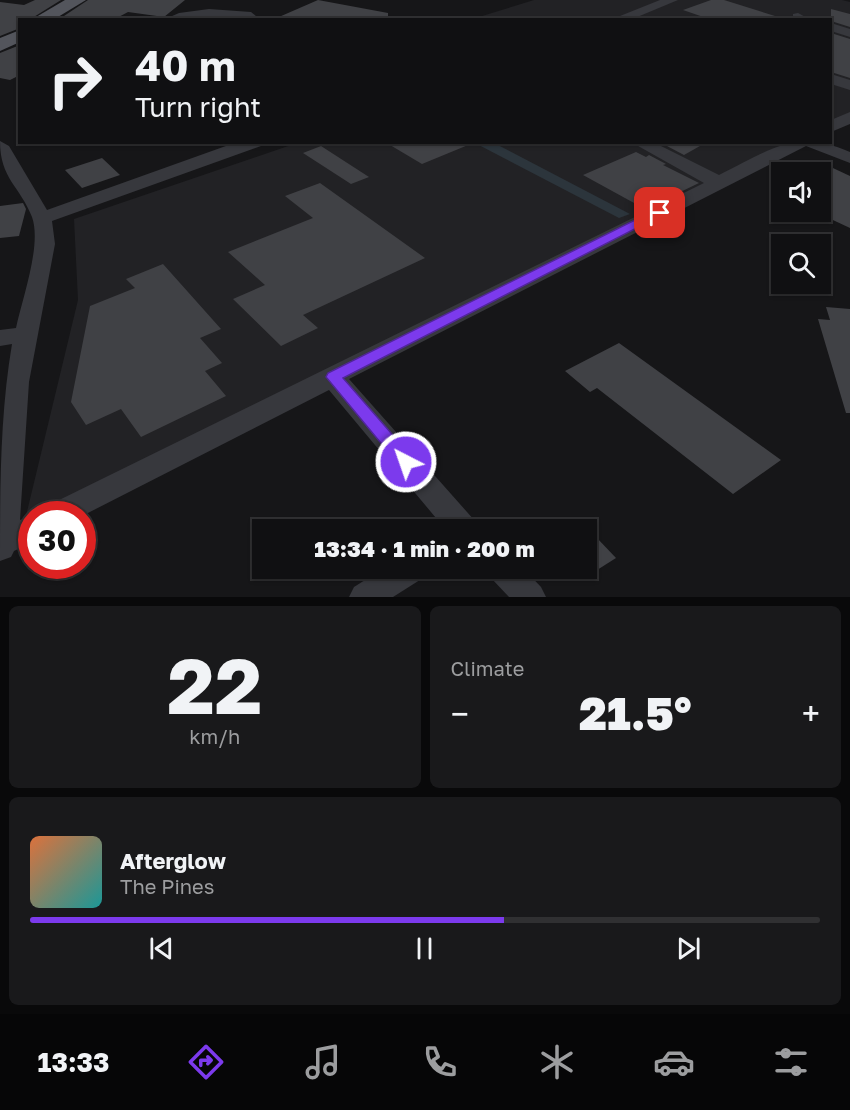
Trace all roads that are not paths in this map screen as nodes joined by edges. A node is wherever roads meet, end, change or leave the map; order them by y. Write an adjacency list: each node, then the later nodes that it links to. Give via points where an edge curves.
1 (672, 0): 7 (street)
2 (82, 1): 3 (main road); 4 (main road)
3 (44, 18)
4 (53, 18)
5 (174, 18): 6 (street, via 219,13)
6 (253, 18)
7 (622, 18)
8 (832, 27): 10 (street)
9 (18, 30): 12 (main road)
10 (850, 33)
11 (18, 36): 13 (main road)
12 (0, 38)
13 (0, 45)
14 (832, 79): 15 (street)
15 (850, 85)
16 (850, 117): 17 (street)
17 (832, 126)
18 (249, 144): 25 (street)
19 (643, 144): 24 (street)
20 (796, 144): 24 (street)
21 (817, 144): 23 (street)
22 (0, 146): 25 (street)
23 (850, 158)
24 (719, 183): 29 (street)
25 (42, 218): 26 (street, via 45,244)
26 (26, 334): 27 (street); 28 (street)
27 (0, 338)
28 (9, 372): 33 (street)
29 (333, 377): 30 (street); 31 (street)
30 (84, 501)
31 (455, 519)
32 (18, 536): 33 (street)
33 (2, 545)
34 (394, 579): 36 (street)
35 (513, 579): 37 (street)
36 (365, 597)
37 (530, 597)

